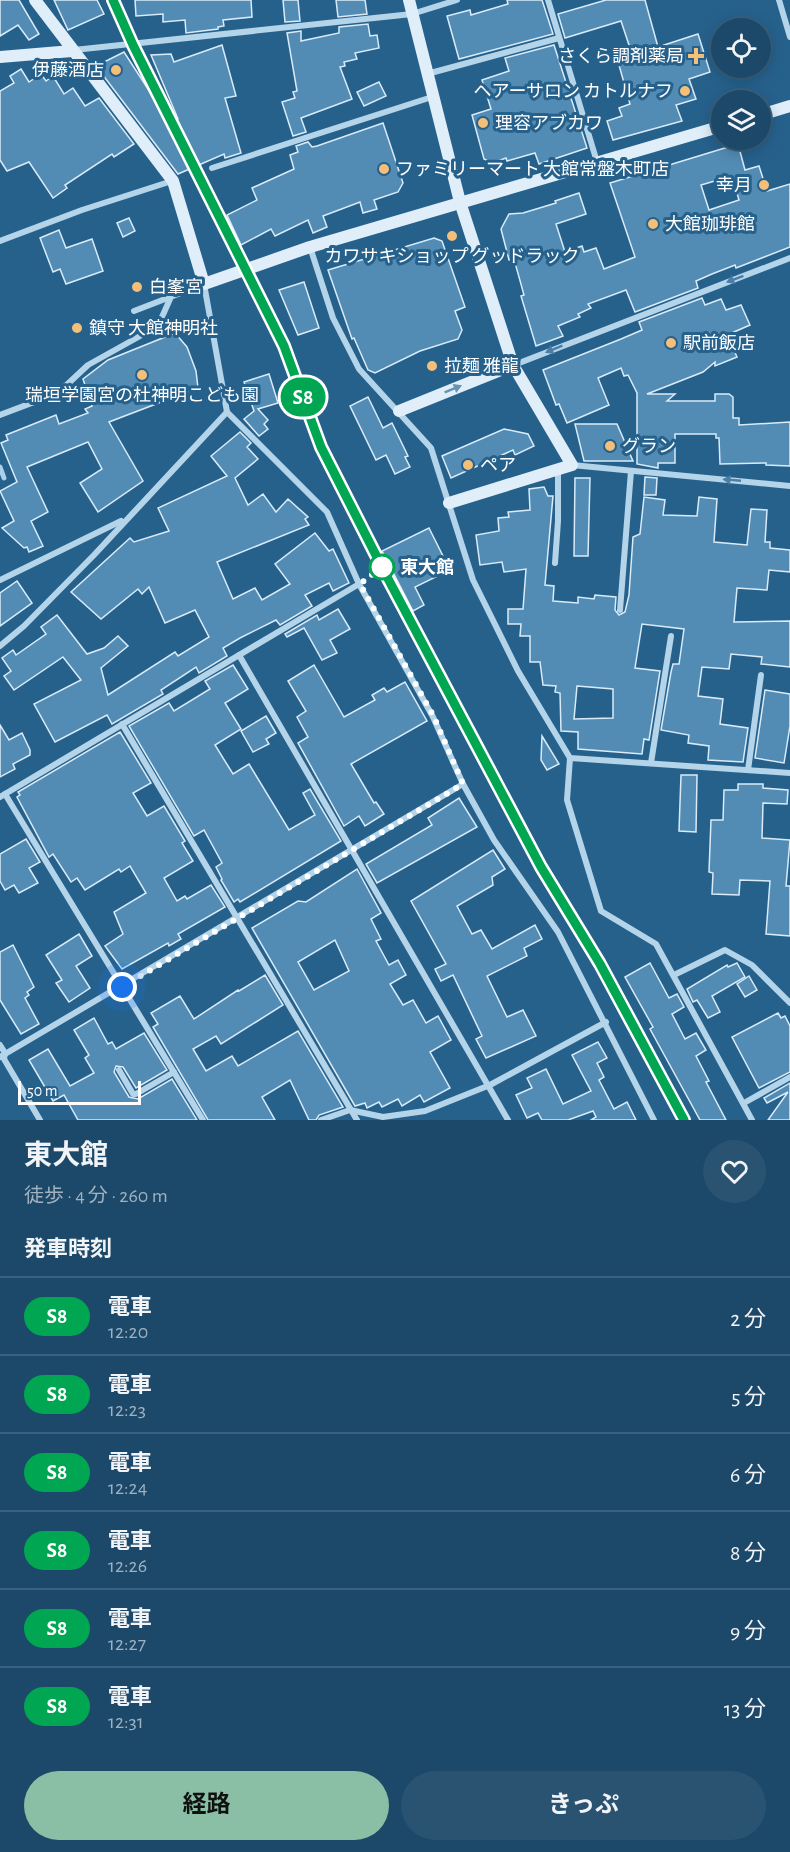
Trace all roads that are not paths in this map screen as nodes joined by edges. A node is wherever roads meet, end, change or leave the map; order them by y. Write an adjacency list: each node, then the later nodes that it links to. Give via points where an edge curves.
1 (35, 0): 9 (street)
2 (409, 0): 6 (street)
3 (457, 0): 6 (street)
4 (548, 0): 7 (street)
5 (779, 0): 8 (street)
6 (412, 14): 9 (street); 11 (street)
7 (560, 38): 11 (street); 16 (street)
8 (790, 38)
9 (72, 51): 10 (street); 18 (street)
10 (0, 57)
11 (427, 74): 12 (street)
12 (432, 97): 17 (street); 19 (street)
13 (790, 106): 14 (street)
14 (771, 112)
15 (711, 129): 16 (street)
16 (597, 162): 19 (street)
17 (212, 168)
18 (173, 181): 20 (street); 23 (street)
19 (460, 202): 21 (street); 26 (street)
20 (0, 241)
21 (310, 247): 23 (street); 28 (street, via 333,318 359,369)
22 (790, 258): 26 (street, one-way to 26)
23 (204, 284): 24 (street); 27 (street)
24 (170, 299): 25 (street); 29 (street, via 158,327 88,365 58,393)
25 (134, 311)
26 (513, 365): 28 (street, one-way to 26); 30 (street)
27 (227, 411): 35 (street); 38 (street, via 327,512)
28 (399, 411): 34 (street, via 431,448)
29 (0, 416)
30 (572, 465): 31 (street); 32 (street)
31 (558, 469): 34 (street); 36 (street)
32 (631, 471): 33 (street, one-way to 32); 39 (street)
33 (790, 486)
34 (449, 502): 45 (street, via 473,580 518,672)
35 (125, 519): 37 (street); 41 (street, via 24,626)
36 (555, 563)
37 (0, 580)
38 (360, 584): 42 (street); 49 (street, via 434,717)
39 (620, 609)
40 (671, 636): 46 (street)
41 (0, 646)
42 (239, 655): 44 (street); 51 (street)
43 (761, 675): 47 (street)
44 (122, 724): 50 (street); 52 (street)
45 (570, 758): 46 (street); 53 (street, via 567,800 602,911 656,944)
46 (651, 763): 47 (street)
47 (748, 770): 48 (street)
48 (790, 773)
49 (463, 784): 51 (street); 56 (street, via 494,840 558,932)
50 (3, 795): 54 (street)
51 (352, 849): 52 (street); 62 (street)
52 (236, 917): 54 (street); 64 (street)
53 (674, 975): 55 (street, via 725,950 752,965); 63 (street)
54 (122, 987): 58 (street); 60 (street)
55 (790, 1003)
56 (606, 1022): 62 (street); 70 (street)
57 (0, 1045): 58 (street)
58 (3, 1055): 65 (street)
59 (118, 1070): 60 (street, via 133,1094)
60 (174, 1072): 66 (street)
61 (790, 1077): 63 (street)
62 (489, 1085): 64 (street, via 425,1111 383,1117); 69 (street)
63 (744, 1103): 71 (street)
64 (350, 1110): 67 (street); 68 (street)
65 (40, 1120)
66 (203, 1120)
67 (321, 1120)
68 (357, 1120)
69 (508, 1120)
70 (654, 1120)
71 (753, 1120)

